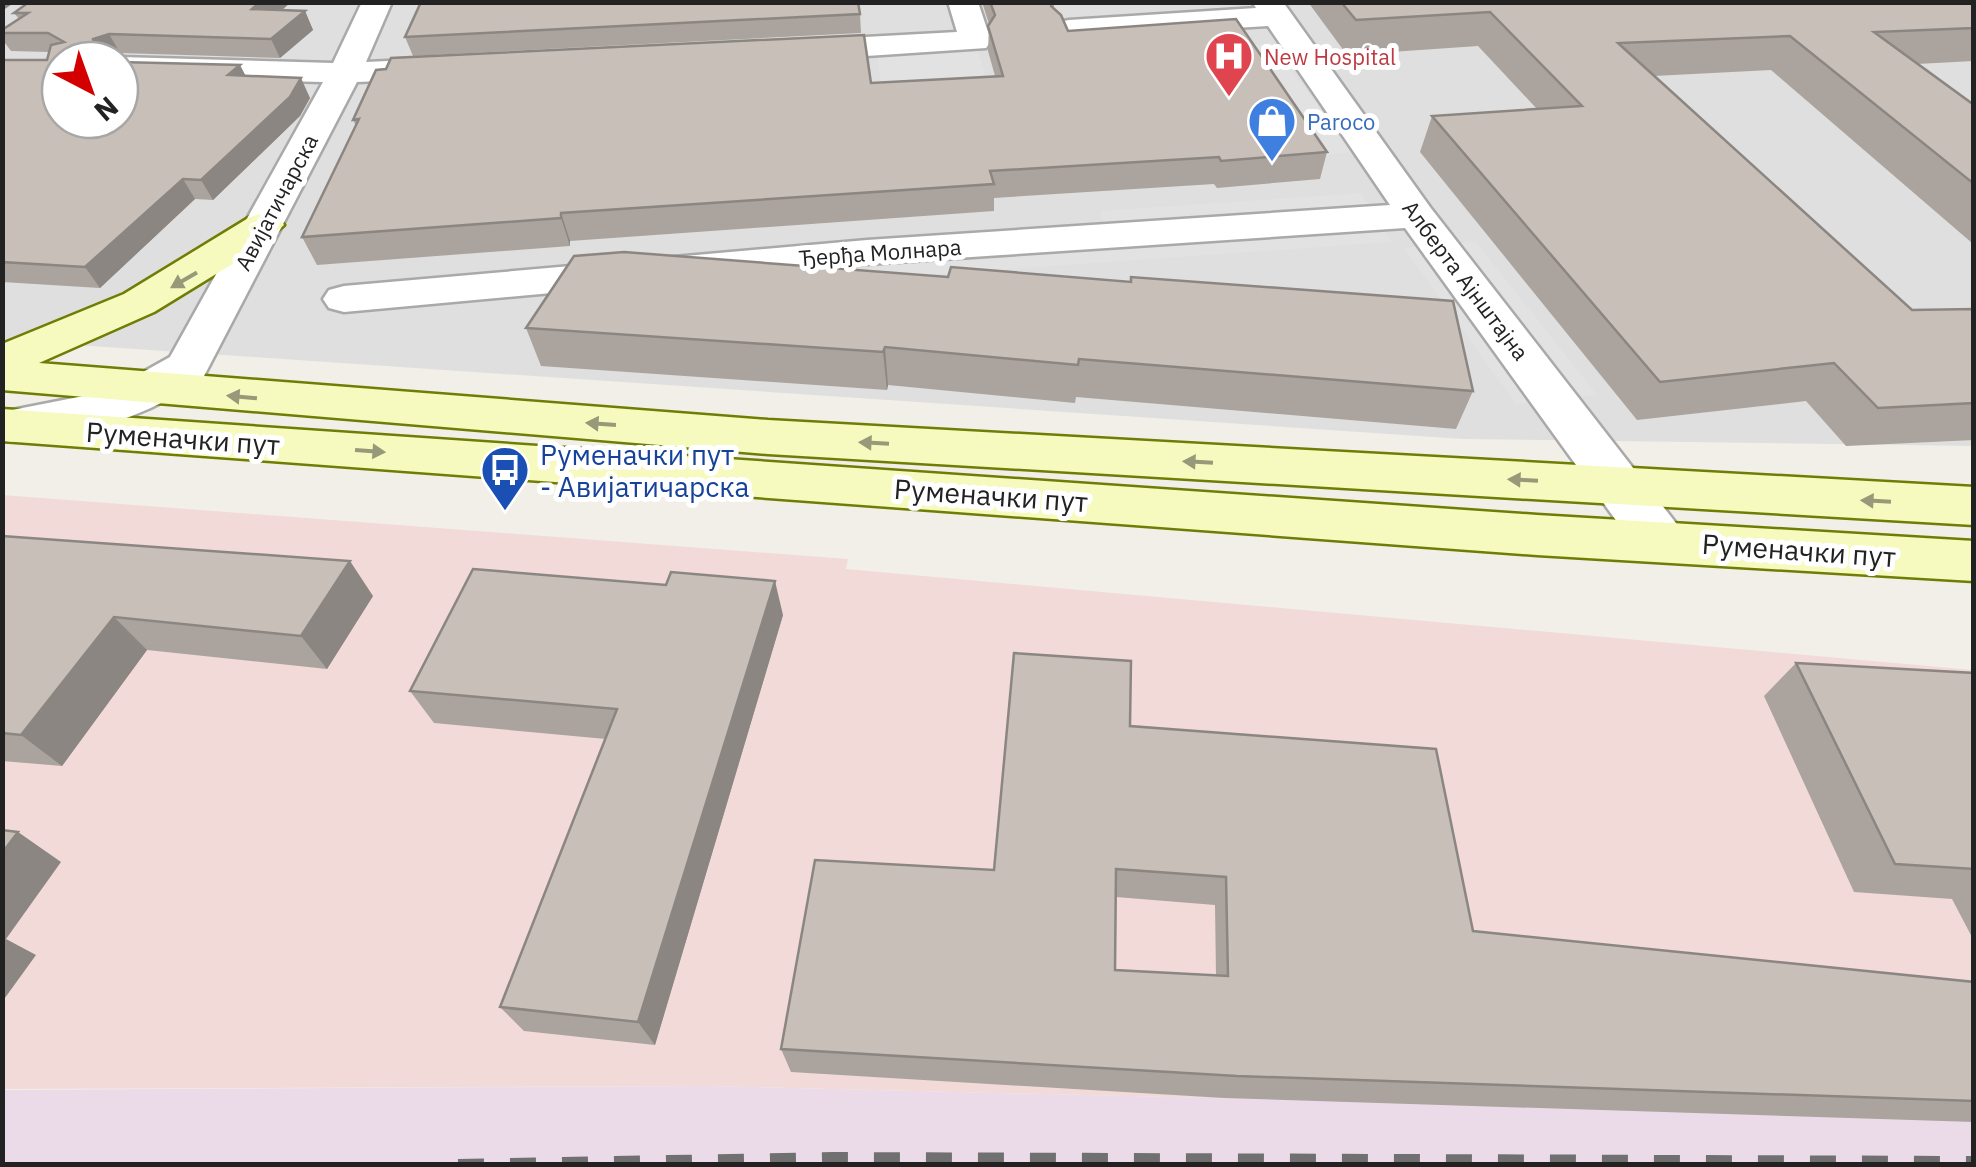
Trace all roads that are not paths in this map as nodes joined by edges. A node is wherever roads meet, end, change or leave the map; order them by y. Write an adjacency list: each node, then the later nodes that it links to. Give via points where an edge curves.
1 (377, 2): 8 (street, Авијатичарска)
2 (964, 2): 5 (street, via 975,40)
3 (1272, 9): 4 (street, Алберта Ајнштајна); 9 (street, Алберта Ајнштајна)
4 (1069, 28)
5 (758, 52)
6 (482, 66): 8 (street)
7 (140, 68): 8 (street)
8 (345, 73): 10 (street, Авијатичарска)
9 (1416, 215): 11 (street, Ђерђа Молнара, via 866,252); 15 (street, Алберта Ајнштајна)
10 (264, 225): 12 (main road, one-way to 12, via 195,274 111,320); 13 (street, Авијатичарска, via 192,360)
11 (344, 299)
12 (2, 360)
13 (158, 390): 14 (street, Руменачки пут, via 68,418); 15 (main road, Руменачки пут, one-way to 13, via 748,436)
14 (4, 409): 17 (main road, Руменачки пут, one-way to 17)
15 (1620, 486): 16 (main road, Руменачки пут, one-way to 15); 17 (street, Алберта Ајнштајна)
16 (1974, 506)
17 (1660, 541): 18 (main road, Руменачки пут)
18 (1974, 561)

